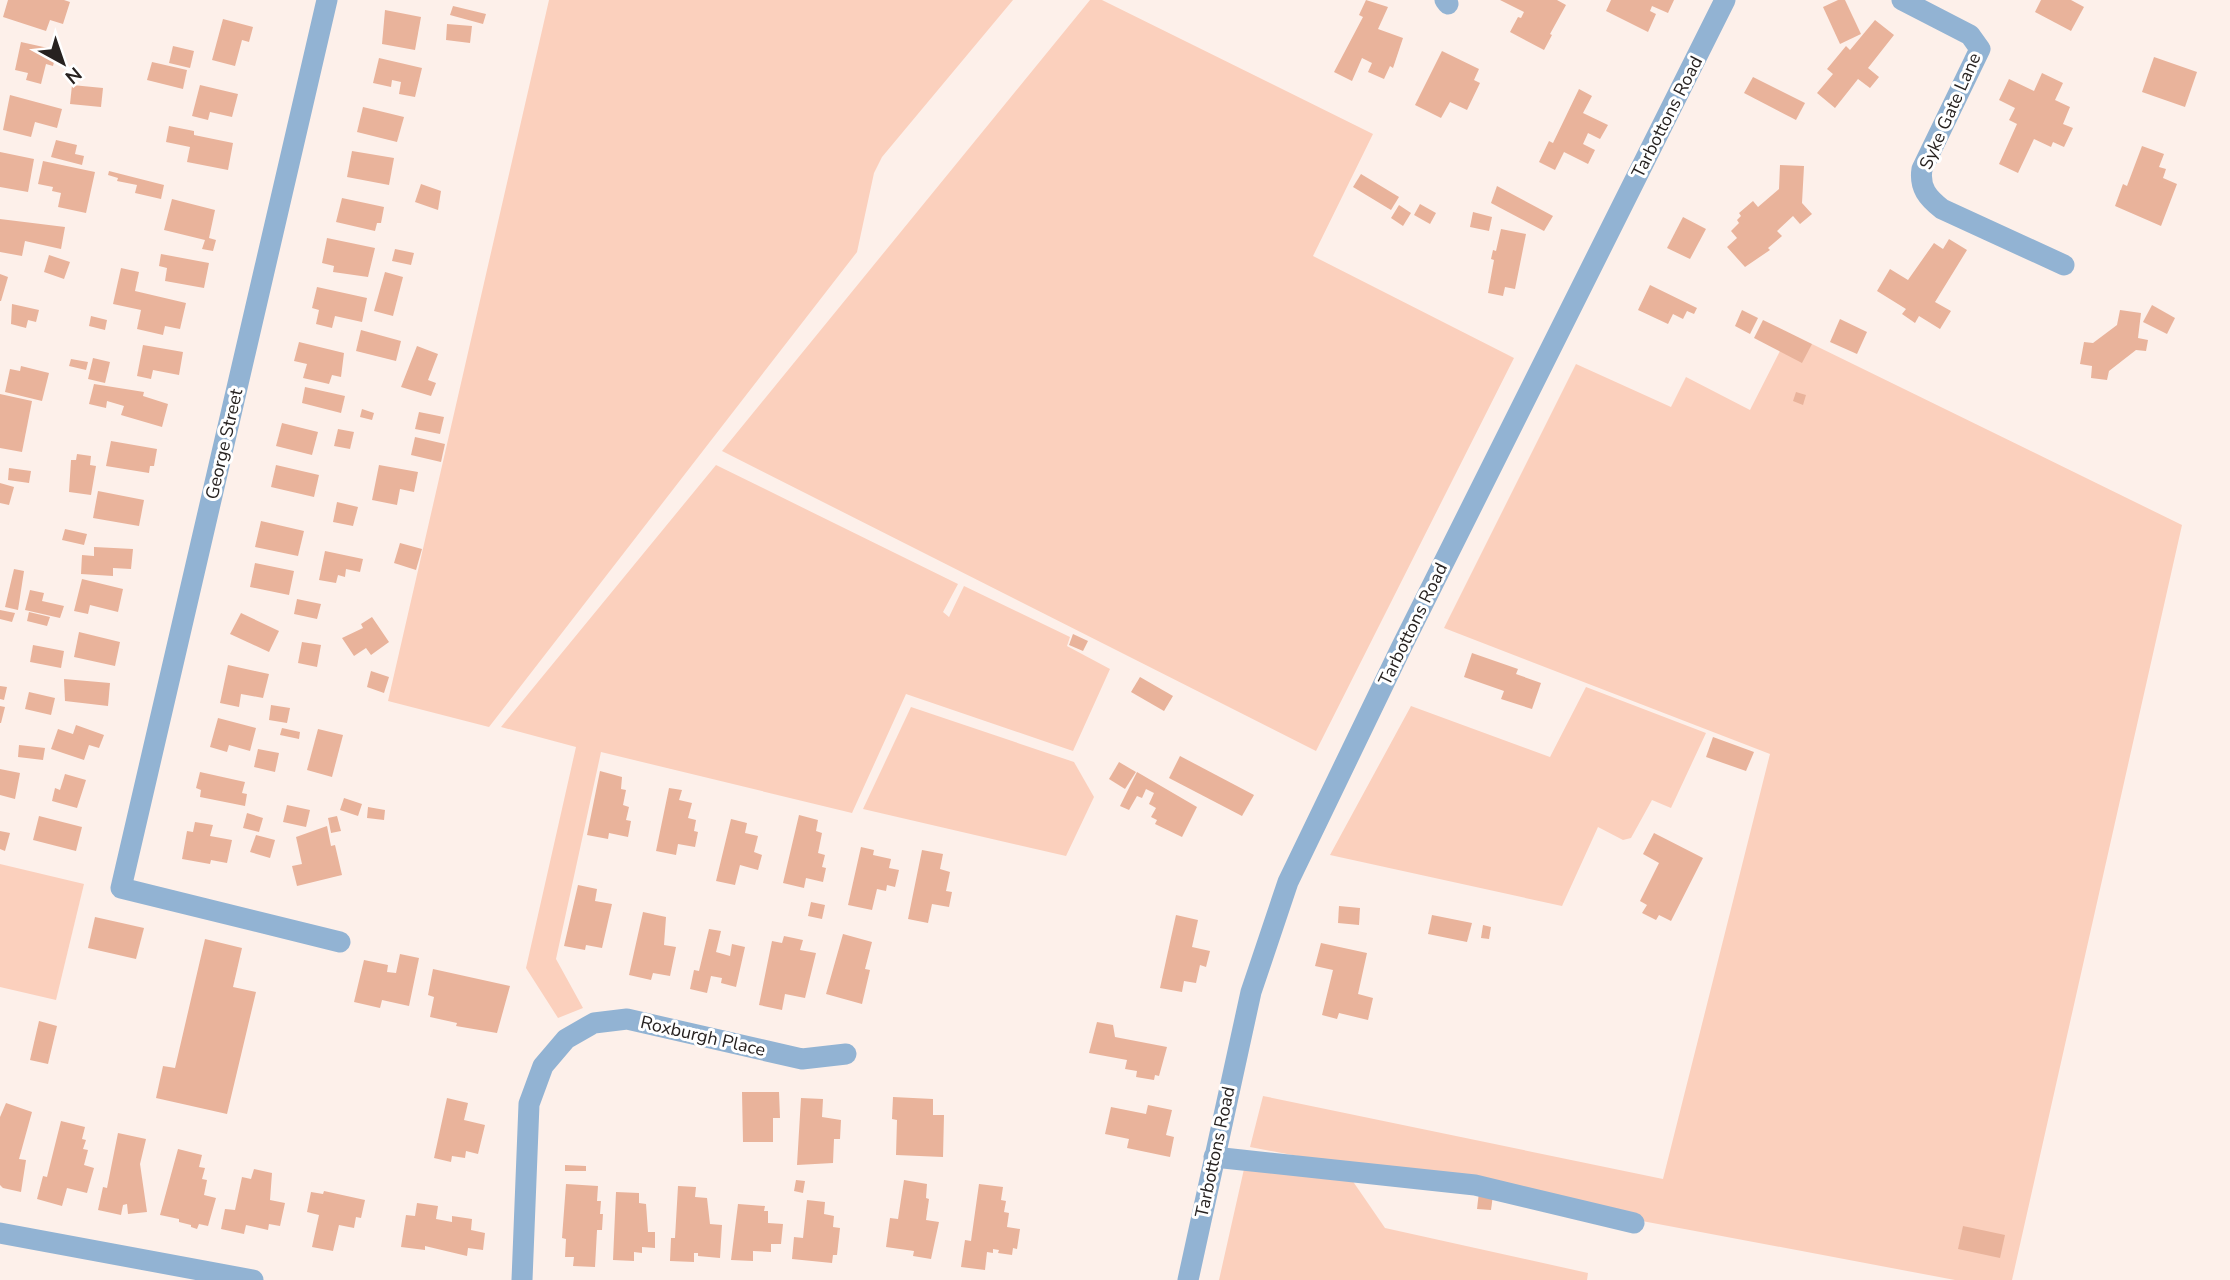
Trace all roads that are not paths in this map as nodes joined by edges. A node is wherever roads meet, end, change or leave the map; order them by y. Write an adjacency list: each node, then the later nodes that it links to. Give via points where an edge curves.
1 (327, 0): 5 (street, George Street, via 121,888)
2 (1725, 0): 7 (street, Tarbottons Road, via 1288,882 1251,992)
3 (1902, 0): 4 (street, Syke Gate Lane, via 1970,35 1980,49 1922,169 1927,196 1942,209)
4 (2064, 265)
5 (340, 942)
6 (846, 1054): 11 (street, Roxburgh Place, via 802,1059 627,1018 594,1023 566,1039 542,1066 529,1104)
7 (1214, 1157): 8 (street, via 1475,1185); 12 (street, Tarbottons Road)
8 (1634, 1223)
9 (0, 1233): 10 (street)
10 (253, 1280)
11 (522, 1280)
12 (1188, 1280)

